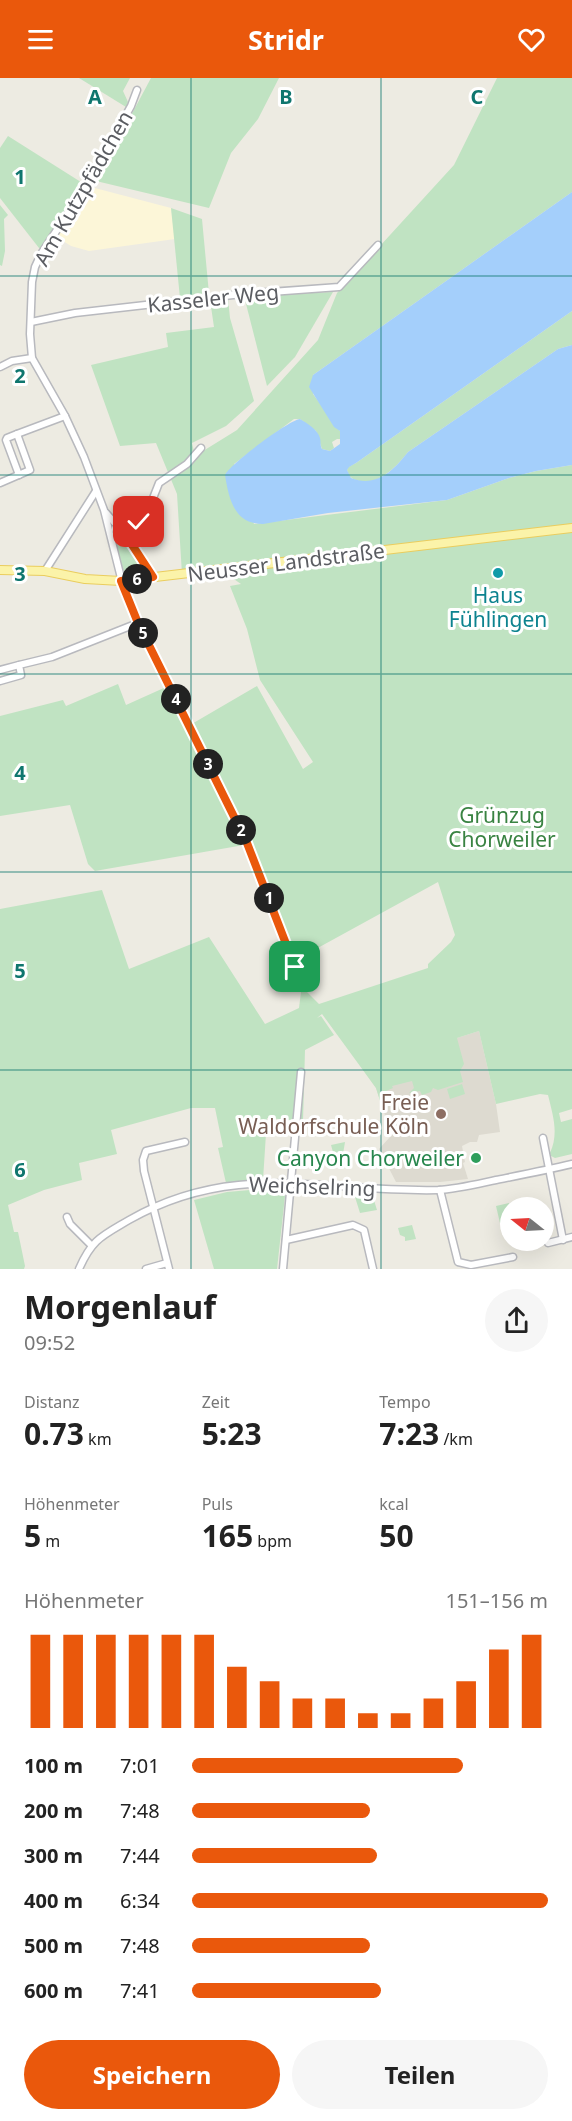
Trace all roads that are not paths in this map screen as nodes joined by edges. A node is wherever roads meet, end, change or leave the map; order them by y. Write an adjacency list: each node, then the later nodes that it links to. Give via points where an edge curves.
1 (137, 90): 3 (street, Am Kutzpfädchen, via 88,183 34,267)
2 (378, 245): 3 (street, Kasseler Weg, via 339,288 242,294 75,313)
3 (31, 322): 4 (street, Am Kutzpfädchen)
4 (32, 358): 5 (street); 6 (street)
5 (0, 367)
6 (65, 416): 7 (street); 11 (street)
7 (17, 434): 9 (street, via 30,470); 9 (street, via 6,441)
8 (201, 448): 14 (street, via 187,464 159,483 146,516)
9 (20, 475): 10 (street)
10 (0, 483)
11 (96, 491): 12 (street); 16 (street)
12 (104, 510): 14 (street); 18 (street)
13 (572, 528): 17 (main road, Neusser Landstraße)
14 (118, 529): 17 (street)
15 (0, 570): 16 (main road, Neusser Landstraße)
16 (45, 571): 18 (main road, Neusser Landstraße)
17 (153, 577): 18 (main road, Neusser Landstraße)
18 (121, 581): 19 (street)
19 (138, 623): 20 (street, via 52,657); 23 (street, via 247,843)
20 (19, 665): 21 (street); 22 (street, via 21,675)
21 (0, 670)
22 (0, 681)
23 (295, 967)
24 (301, 1072): 29 (street)
25 (543, 1138): 28 (street)
26 (185, 1142): 31 (street, via 146,1151 144,1172)
27 (572, 1164): 28 (street, Weichselring)
28 (550, 1169): 30 (street, Weichselring); 35 (street)
29 (292, 1182): 30 (street, Weichselring); 31 (street, Weichselring, via 219,1188); 34 (street)
30 (440, 1190): 38 (street, via 458,1262 471,1265)
31 (153, 1207): 37 (street, Weichselring); 39 (street)
32 (67, 1217): 37 (street)
33 (572, 1238): 35 (street)
34 (286, 1240): 42 (street); 43 (street, via 352,1225 360,1227)
35 (563, 1240): 36 (street)
36 (554, 1242)
37 (91, 1245): 40 (street, Weichselring)
38 (513, 1257)
39 (168, 1266): 41 (street)
40 (79, 1269)
41 (146, 1269)
42 (283, 1269)
43 (373, 1269)

